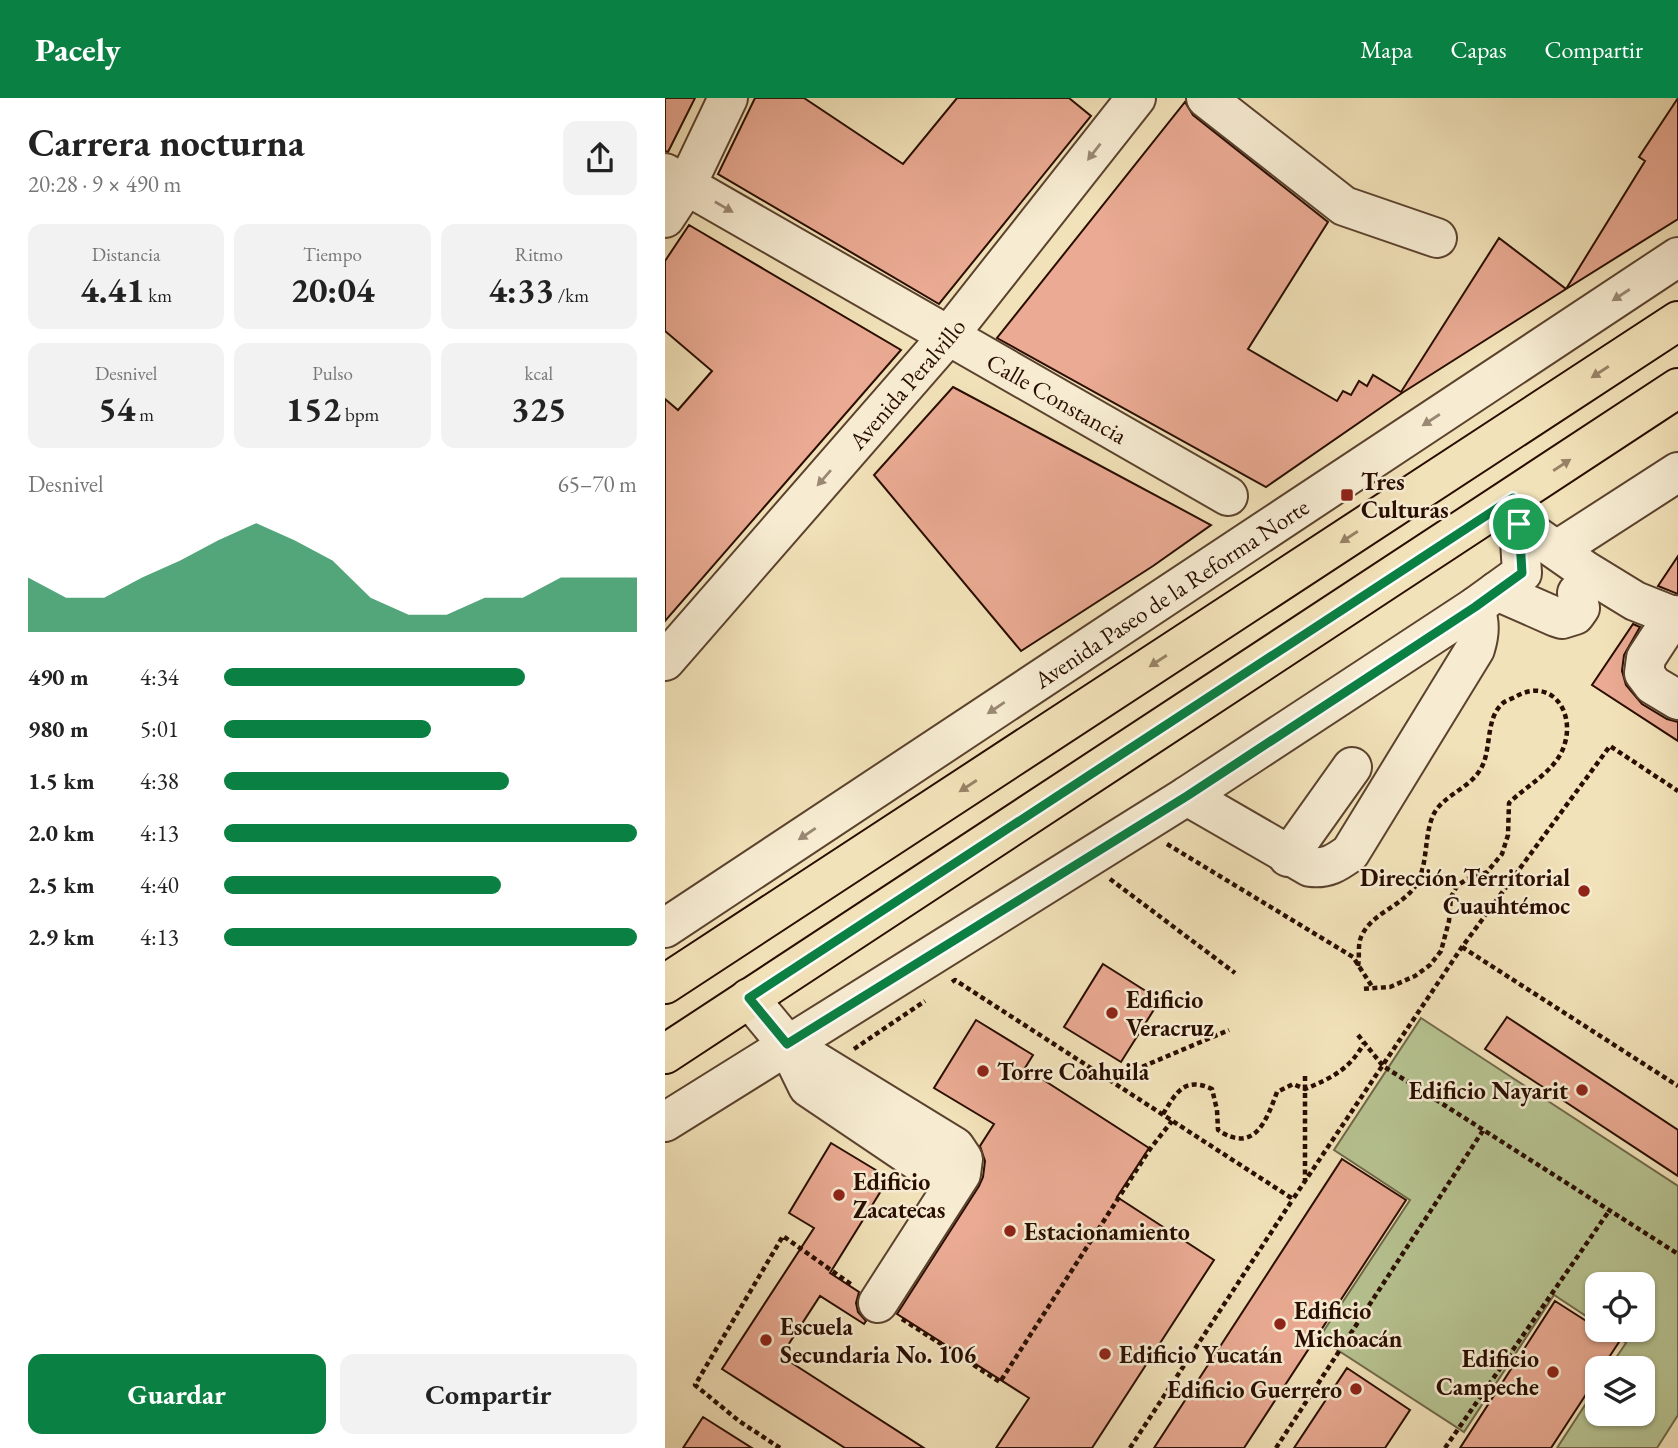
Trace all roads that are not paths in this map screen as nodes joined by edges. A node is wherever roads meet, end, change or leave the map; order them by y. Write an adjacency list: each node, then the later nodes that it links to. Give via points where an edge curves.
1 (728, 98): 4 (street)
2 (1206, 98): 6 (street, via 1344,206)
3 (1124, 102): 9 (street, Avenida Peralvillo, one-way to 9)
4 (675, 180): 5 (street); 9 (street, Calle Constancia, one-way to 9)
5 (665, 218)
6 (1437, 238)
7 (1678, 257): 23 (street, Avenida Paseo de la Reforma Norte, one-way to 23)
8 (1678, 321): 24 (main road, Avenida Paseo de la Reforma Norte, one-way to 24)
9 (949, 335): 12 (street, Calle Constancia); 18 (street, Avenida Peralvillo, one-way to 18)
10 (1678, 388): 13 (main road, one-way to 10)
11 (1678, 472): 14 (street)
12 (1228, 496)
13 (1516, 511): 14 (street); 16 (street, via 1522,573); 25 (main road)
14 (1557, 550): 17 (street, via 1635,601)
15 (1577, 593): 16 (street, via 1580,608 1562,619)
16 (1486, 599): 21 (street); 22 (street, via 1475,649 1350,853 1321,869)
17 (1676, 616): 19 (street, via 1646,658 1644,673 1653,685)
18 (669, 649)
19 (1678, 700)
20 (1352, 768): 22 (street)
21 (1187, 796): 22 (street); 26 (street)
22 (1288, 857)
23 (665, 928)
24 (665, 984)
25 (749, 998): 26 (street); 27 (main road)
26 (787, 1044): 28 (street); 29 (street, via 808,1087); 30 (street, via 955,1147 963,1160 961,1174)
27 (665, 1054)
28 (665, 1122)
29 (925, 1166)
30 (878, 1303)

